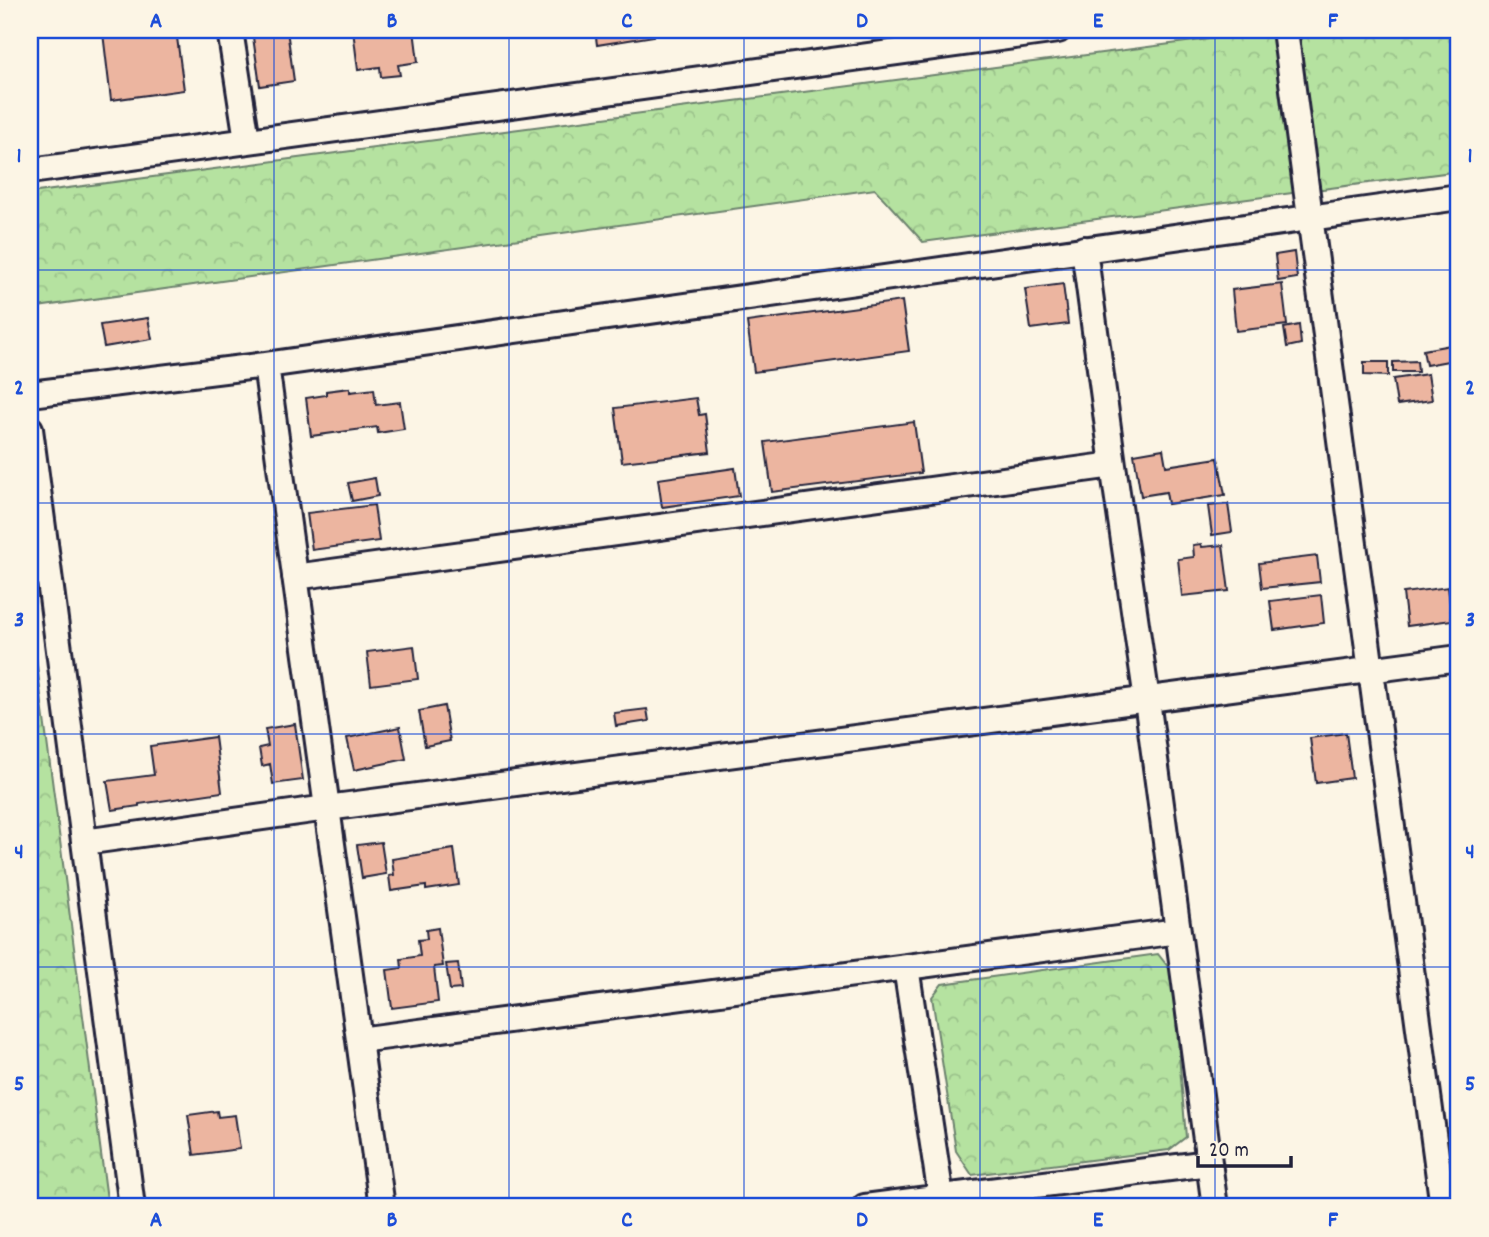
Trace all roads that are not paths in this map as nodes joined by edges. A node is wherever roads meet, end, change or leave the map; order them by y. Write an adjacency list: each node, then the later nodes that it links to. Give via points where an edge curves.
1 (230, 30): 4 (street)
2 (1058, 30): 4 (street)
3 (1285, 30): 7 (street)
4 (247, 141): 5 (street)
5 (30, 171)
6 (1459, 197): 7 (street)
7 (1310, 217): 8 (street); 15 (street)
8 (1084, 249): 9 (street); 12 (street)
9 (266, 365): 10 (street); 13 (street)
10 (30, 394)
11 (30, 429): 18 (street)
12 (1113, 465): 13 (street); 16 (street)
13 (295, 577): 17 (street)
14 (1459, 658): 15 (street)
15 (1371, 670): 16 (street); 28 (street)
16 (1147, 700): 17 (street); 19 (street)
17 (327, 808): 18 (street); 21 (street)
18 (84, 842): 24 (street)
19 (1178, 931): 20 (street); 22 (street)
20 (906, 967): 21 (street); 23 (street)
21 (359, 1040): 25 (street)
22 (1209, 1163): 23 (street); 27 (street)
23 (941, 1198): 26 (street)
24 (132, 1207)
25 (382, 1207)
26 (865, 1207)
27 (1214, 1207)
28 (1443, 1207)

